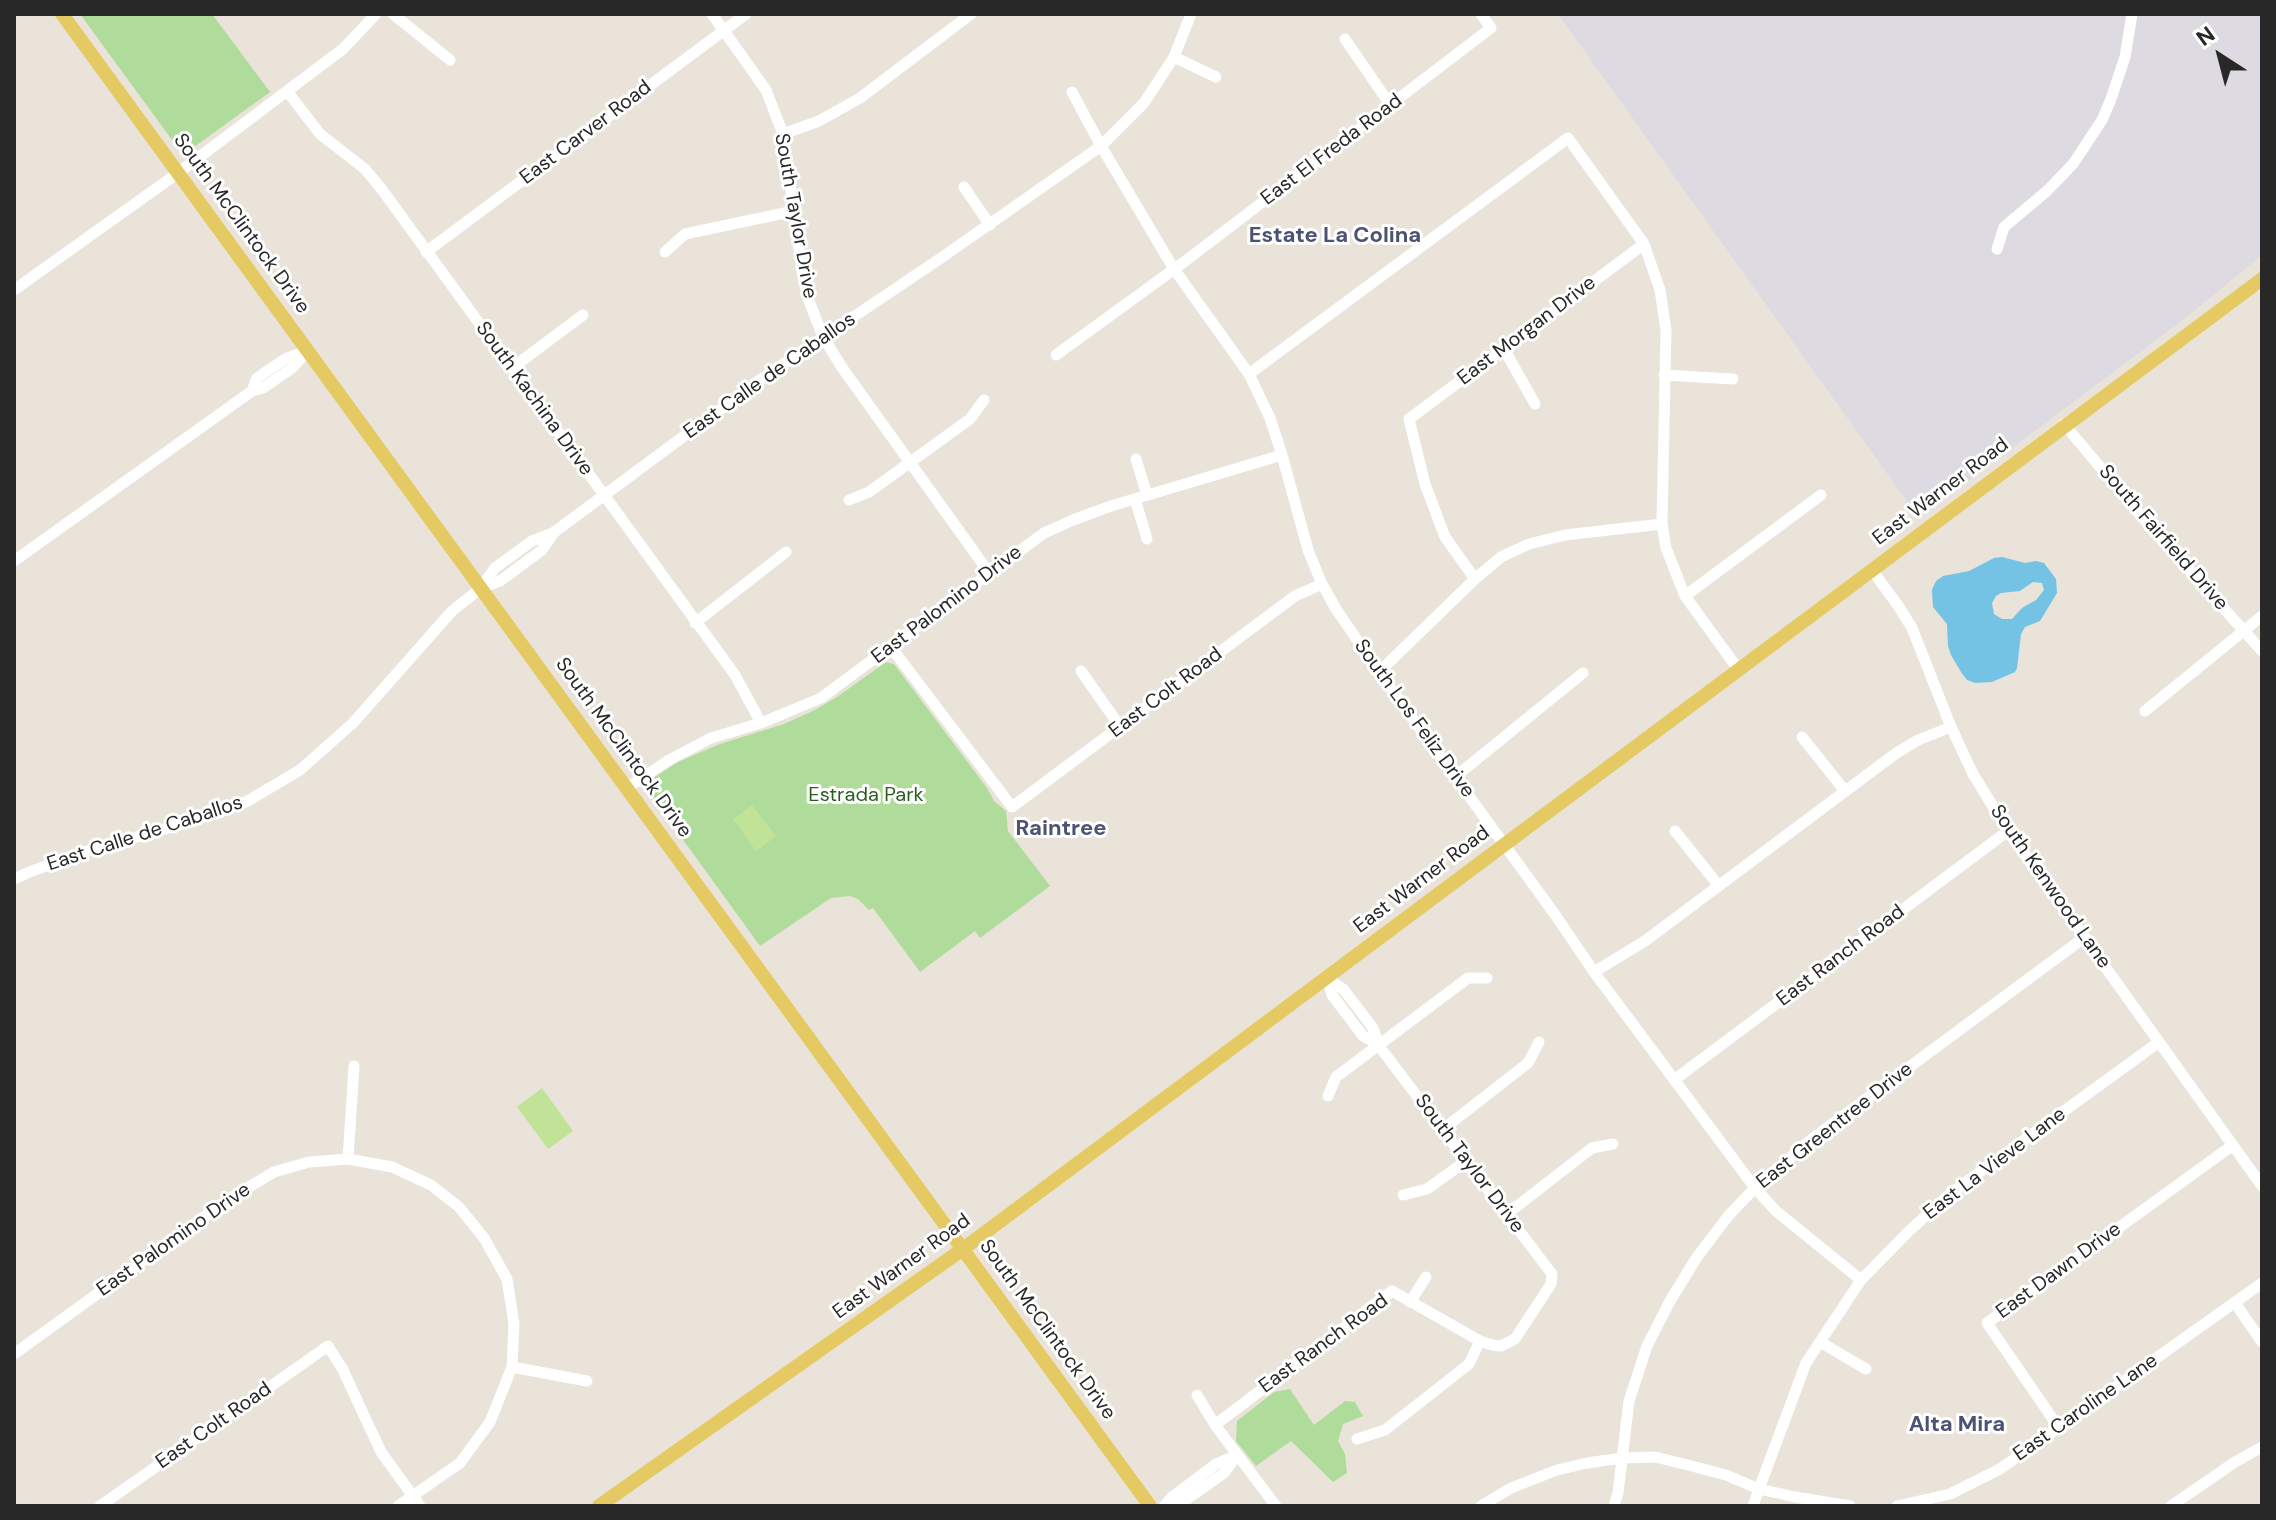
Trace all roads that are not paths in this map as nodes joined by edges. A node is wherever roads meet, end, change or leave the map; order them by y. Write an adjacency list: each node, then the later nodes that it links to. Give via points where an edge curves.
1 (62, 14): 20 (main road, South McClintock Drive)
2 (376, 14): 15 (street, via 343,49)
3 (393, 14): 13 (street)
4 (712, 14): 10 (street, South Taylor Drive)
5 (746, 14): 10 (street, East Carver Road)
6 (971, 14): 18 (street, via 860,98)
7 (1191, 14): 12 (street, East Calle de Caballos)
8 (1481, 14): 17 (street, East El Freda Road, via 1491,28)
9 (2132, 14): 25 (street, via 2120,74 2102,120 2073,164 2004,227)
10 (724, 30): 18 (street, South Taylor Drive, via 766,90); 26 (street, East Carver Road)
11 (1345, 39): 17 (street)
12 (1174, 57): 14 (street); 19 (street, East Calle de Caballos, via 1144,103)
13 (450, 60)
14 (1216, 77)
15 (287, 91): 20 (street); 26 (street, South Kachina Drive, via 320,134 365,169)
16 (1072, 92): 19 (street, South Los Feliz Drive)
17 (1391, 106): 28 (street, East El Freda Road)
18 (783, 134): 22 (street, South Taylor Drive)
19 (1101, 146): 23 (street, East Calle de Caballos); 28 (street, South Los Feliz Drive)
20 (178, 173): 30 (street); 34 (main road, South McClintock Drive)
21 (964, 187): 23 (street)
22 (794, 211): 27 (street, via 685,234); 32 (street, South Taylor Drive, via 803,277)
23 (990, 225): 32 (street, East Calle de Caballos)
24 (1644, 244): 33 (street, East Morgan Drive); 37 (street, via 1568,138); 38 (street, via 1660,290 1666,330)
25 (1997, 249)
26 (426, 252): 36 (street, South Kachina Drive)
27 (665, 252)
28 (1174, 269): 35 (street, East El Freda Road); 37 (street, South Los Feliz Drive)
29 (2262, 279): 42 (main road, East Warner Road)
30 (14, 290)
31 (583, 315): 36 (street)
32 (823, 337): 45 (street, South Taylor Drive); 47 (street, East Calle de Caballos)
33 (1504, 349): 41 (street); 56 (street, East Morgan Drive, via 1409,419 1445,537)
34 (308, 351): 53 (street, via 257,378 252,391); 58 (main road, South McClintock Drive)
35 (1056, 355)
36 (512, 368): 47 (street, South Kachina Drive)
37 (1249, 374): 43 (street, South Los Feliz Drive)
38 (1664, 375): 39 (street); 50 (street)
39 (1733, 379)
40 (984, 400): 45 (street, via 970,419)
41 (1535, 404)
42 (2064, 424): 54 (main road, East Warner Road); 62 (street, South Fairfield Drive)
43 (1282, 455): 48 (street, East Palomino Drive); 57 (street, South Los Feliz Drive)
44 (1136, 459): 48 (street)
45 (910, 462): 49 (street); 55 (street, South Taylor Drive)
46 (1821, 495): 59 (street)
47 (604, 496): 58 (street, East Calle de Caballos, via 495,568); 61 (street, South Kachina Drive)
48 (1141, 497): 51 (street); 55 (street, East Palomino Drive, via 1044,533)
49 (849, 500)
50 (1662, 524): 56 (street, via 1529,544 1501,557); 59 (street)
51 (1147, 539)
52 (786, 552): 61 (street)
53 (14, 561)
54 (1872, 570): 65 (main road, East Warner Road); 71 (street, South Kenwood Lane, via 1912,628)
55 (990, 574): 63 (street, East Palomino Drive)
56 (1475, 579): 67 (street)
57 (1322, 584): 67 (street, South Los Feliz Drive); 72 (street, East Colt Road, via 1295,596)
58 (481, 588): 75 (main road, South McClintock Drive); 80 (street, East Calle de Caballos, via 446,617 353,723 300,770 246,802)
59 (1685, 596): 65 (street)
60 (2262, 616): 62 (street)
61 (695, 623): 70 (street, South Kachina Drive, via 735,675)
62 (2245, 631): 64 (street, South Fairfield Drive); 69 (street)
63 (891, 647): 70 (street, East Palomino Drive, via 821,698); 72 (street, East Colt Road, via 1012,807)
64 (2262, 651)
65 (1738, 669): 79 (main road, East Warner Road)
66 (1081, 671): 72 (street)
67 (1379, 672): 74 (street, South Los Feliz Drive)
68 (1583, 673): 74 (street)
69 (2145, 711)
70 (761, 723): 75 (street, East Palomino Drive, via 711,738)
71 (1951, 727): 76 (street, via 1918,740); 78 (street, South Kenwood Lane)
72 (1121, 728)
73 (1802, 737): 76 (street)
74 (1455, 777): 79 (street, South Los Feliz Drive)
75 (627, 788): 101 (main road, South McClintock Drive)
76 (1845, 791): 81 (street)
77 (1675, 831): 81 (street)
78 (2008, 831): 82 (street, South Kenwood Lane); 90 (street, East Ranch Road)
79 (1504, 844): 83 (street, South Los Feliz Drive); 84 (main road, East Warner Road)
80 (14, 879)
81 (1719, 886): 83 (street)
82 (2085, 937): 87 (street, South Kenwood Lane); 98 (street, East Greentree Drive, via 1812,1139)
83 (1594, 972): 90 (street, South Los Feliz Drive)
84 (1326, 977): 88 (street, South Taylor Drive, via 1344,990 1373,1028); 101 (main road, East Warner Road)
85 (1487, 978): 88 (street, via 1468,978)
86 (1539, 1042): 92 (street, via 1528,1063)
87 (2159, 1042): 94 (street, South Kenwood Lane); 103 (street, East La Vieve Lane, via 1951,1193)
88 (1379, 1046): 91 (street, via 1336,1077); 92 (street, South Taylor Drive)
89 (354, 1066): 95 (street)
90 (1674, 1080): 98 (street, South Los Feliz Drive)
91 (1328, 1096)
92 (1442, 1130): 96 (street, South Taylor Drive)
93 (1613, 1144): 100 (street, via 1592,1148)
94 (2233, 1145): 97 (street, South Kenwood Lane); 116 (street, East Dawn Drive, via 1987,1323)
95 (348, 1159): 110 (street, East Palomino Drive, via 274,1172); 111 (street, East Palomino Drive, via 392,1167 431,1185 459,1207 484,1238 507,1279 514,1324)
96 (1466, 1161): 99 (street, via 1427,1189); 100 (street, South Taylor Drive)
97 (2262, 1186)
98 (1755, 1188): 103 (street, South Los Feliz Drive); 120 (street, East Greentree Drive, via 1697,1257 1647,1346 1629,1401)
99 (1403, 1195)
100 (1507, 1214): 107 (street, South Taylor Drive, via 1552,1274 1551,1284 1515,1339 1501,1346)
101 (963, 1249): 125 (main road, East Warner Road); 126 (main road, South McClintock Drive)
102 (1426, 1277): 105 (street)
103 (1861, 1280): 108 (street, East La Vieve Lane)
104 (2262, 1283): 106 (street, East Caroline Lane)
105 (1410, 1302): 107 (street, East Ranch Road); 115 (street, East Ranch Road, via 1392,1291)
106 (2235, 1303): 109 (street); 116 (street, East Caroline Lane)
107 (1480, 1341): 117 (street, via 1469,1364 1385,1430)
108 (1820, 1342): 112 (street); 121 (street, East La Vieve Lane, via 1806,1363)
109 (2262, 1342)
110 (14, 1354)
111 (512, 1367): 113 (street); 122 (street, East Palomino Drive, via 490,1422 460,1463)
112 (1866, 1369)
113 (587, 1381)
114 (1197, 1395): 115 (street)
115 (1215, 1425): 119 (street)
116 (2059, 1428): 134 (street, East Caroline Lane, via 2000,1469 1950,1494)
117 (1357, 1439)
118 (2262, 1447): 135 (street)
119 (1237, 1455): 127 (street, via 1216,1464); 128 (street, via 1224,1473); 129 (street)
120 (1622, 1458): 121 (street, via 1655,1457); 130 (street, via 1557,1470); 131 (street)
121 (1759, 1489): 132 (street); 133 (street)
122 (417, 1501): 123 (street, East Colt Road, via 381,1452 328,1346); 124 (street, East Palomino Drive)
123 (100, 1506)
124 (398, 1506)
125 (599, 1506)
126 (1150, 1506)
127 (1164, 1506)
128 (1177, 1506)
129 (1276, 1506)
130 (1481, 1506)
131 (1614, 1506)
132 (1753, 1506)
133 (1850, 1506)
134 (1897, 1506)
135 (2171, 1506)

